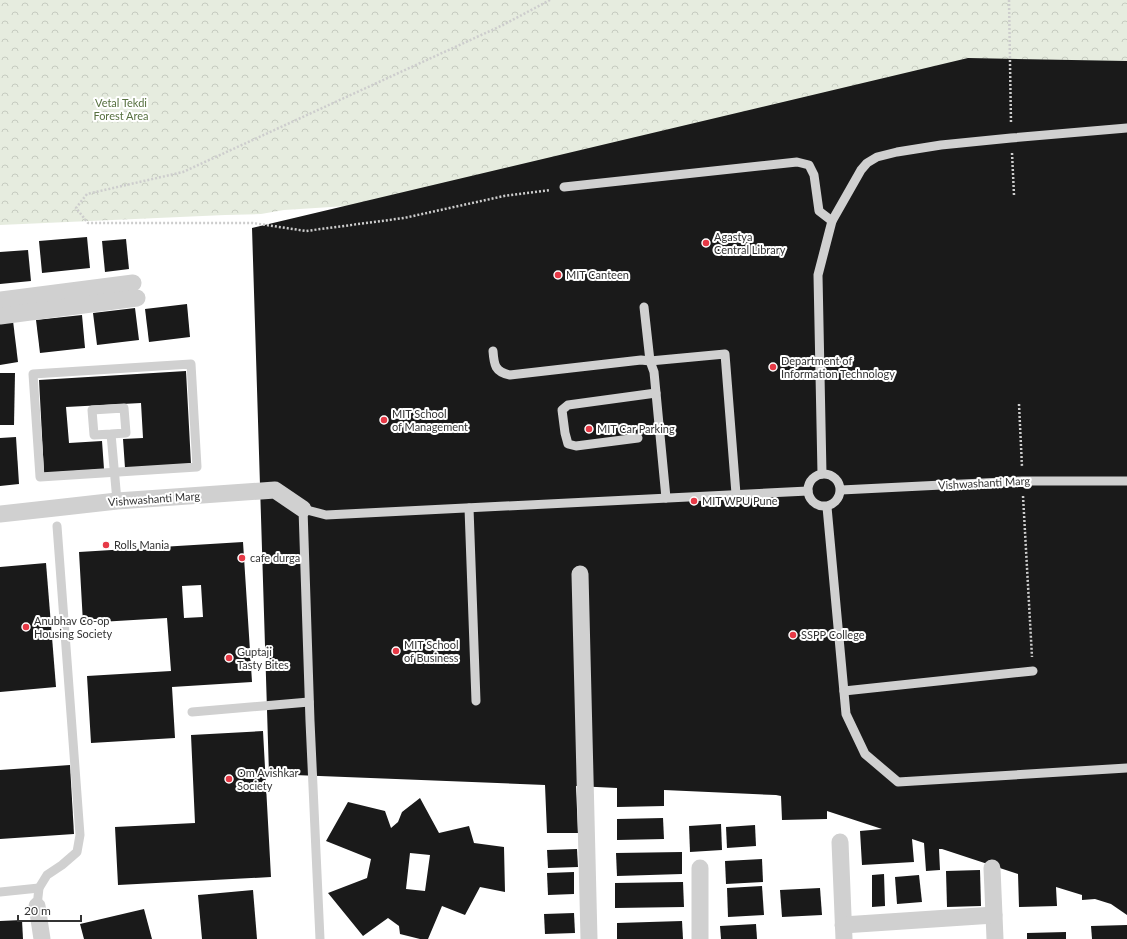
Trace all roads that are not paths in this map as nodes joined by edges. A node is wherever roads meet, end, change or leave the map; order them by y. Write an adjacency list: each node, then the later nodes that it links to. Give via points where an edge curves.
1 (1127, 128): 3 (lane, via 934,146 877,157 861,170)
2 (564, 188): 3 (lane, via 797,162 809,165 814,175 819,211)
3 (832, 221): 13 (lane, via 818,275)
4 (0, 300): 6 (street, via 135,291)
5 (644, 307): 8 (lane)
6 (0, 316)
7 (493, 351): 8 (lane, via 494,364 502,373 510,375)
8 (650, 361): 9 (lane); 17 (lane, via 725,354)
9 (656, 393): 11 (lane, via 568,405 562,410 568,444 576,446); 18 (lane)
10 (111, 434): 12 (lane)
11 (638, 438)
12 (115, 471): 12 (lane, via 198,467 191,364 33,374 40,477); 19 (lane)
13 (822, 474): 15 (lane, via 835,478); 16 (lane, via 814,478)
14 (1127, 481): 15 (lane, Vishwashanti Marg, via 1022,481)
15 (841, 490): 20 (lane, via 835,503)
16 (808, 491): 17 (lane); 20 (lane, via 814,503)
17 (736, 494): 18 (lane)
18 (666, 498): 21 (lane)
19 (117, 501): 22 (street, Vishwashanti Marg, via 275,490); 23 (street, Vishwashanti Marg)
20 (827, 507): 27 (lane)
21 (469, 508): 22 (lane, via 326,515); 28 (lane)
22 (303, 509): 29 (lane)
23 (0, 514)
24 (57, 526): 35 (lane, via 80,836 76,852 47,874)
25 (580, 574): 42 (street)
26 (1033, 671): 27 (lane)
27 (844, 691): 31 (lane, via 846,714 864,754 898,782)
28 (476, 701)
29 (309, 702): 30 (lane); 41 (lane)
30 (192, 712)
31 (1127, 768)
32 (840, 842): 39 (street)
33 (700, 868): 43 (street)
34 (992, 868): 38 (street)
35 (39, 888): 36 (lane); 37 (lane)
36 (0, 892)
37 (37, 906): 40 (street)
38 (994, 915): 39 (street); 44 (street)
39 (844, 932)
40 (42, 939)
41 (320, 939)
42 (589, 939)
43 (700, 939)
44 (995, 939)

